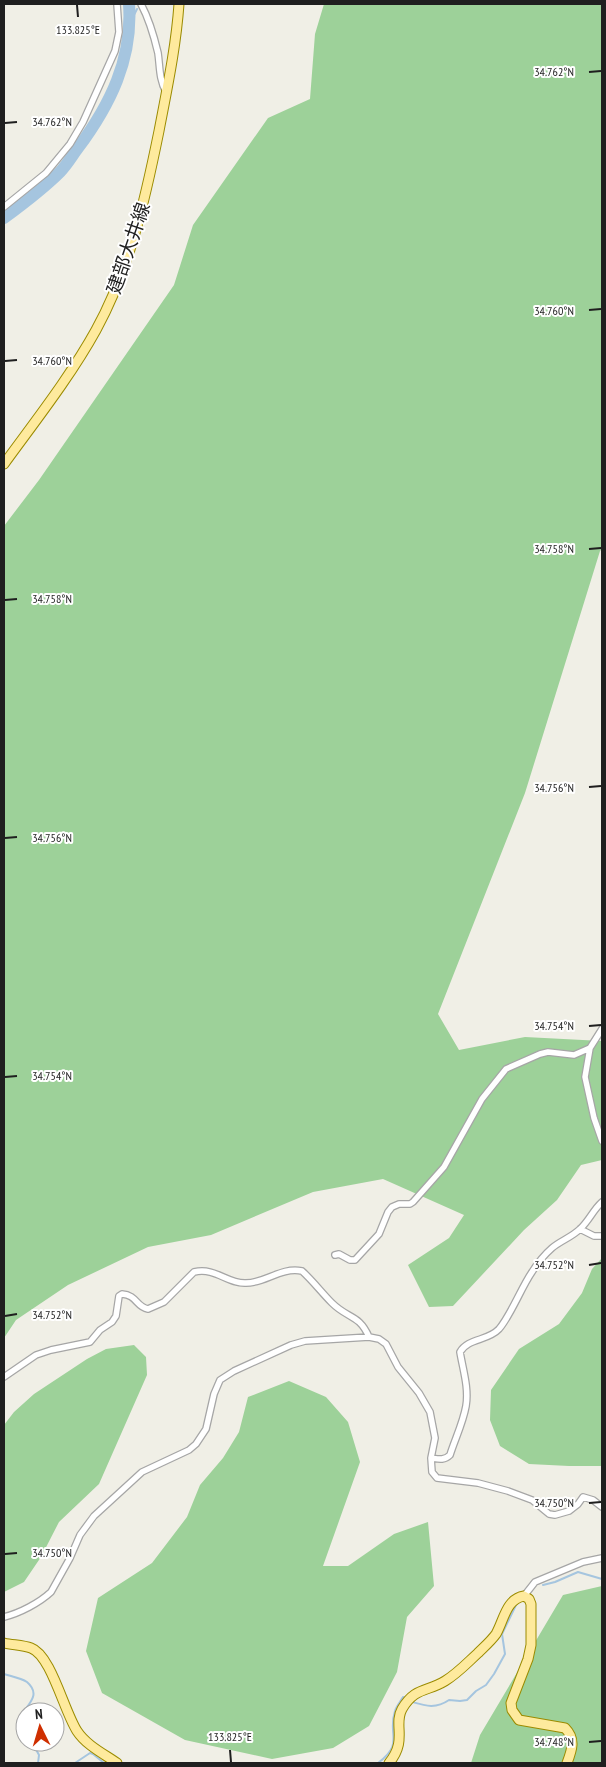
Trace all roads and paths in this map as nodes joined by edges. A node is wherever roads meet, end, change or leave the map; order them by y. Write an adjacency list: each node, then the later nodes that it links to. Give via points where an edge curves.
1 (117, 4): 5 (street, via 119,32 115,51 83,122 46,173)
2 (141, 4): 4 (street, via 153,33 161,83)
3 (179, 4): 4 (main road, 建部大井線)
4 (167, 92): 6 (main road, 建部大井線, via 140,217 109,303 64,382)
5 (4, 207)
6 (4, 464)
7 (602, 1029): 8 (street)
8 (590, 1048): 9 (street, via 585,1077); 13 (street, via 574,1055 540,1054 506,1069 482,1099 444,1167 412,1202 392,1207 379,1234 356,1260)
9 (602, 1141)
10 (602, 1202): 11 (street)
11 (580, 1229): 12 (street); 16 (street, via 543,1258 500,1328 463,1347 460,1352 466,1406 462,1423 450,1455 440,1460)
12 (602, 1236)
13 (335, 1255)
14 (369, 1337): 15 (street, via 361,1323 333,1304 302,1271 288,1270 244,1284 210,1271 200,1271 194,1272 164,1302 148,1309 140,1306 134,1297 122,1294 116,1316 90,1342 36,1355); 16 (street, via 386,1344 430,1412 435,1438); 20 (street, via 305,1341 291,1345 220,1380 206,1429 196,1444 142,1472 87,1524 51,1592)
15 (4, 1377)
16 (430, 1458): 17 (street, via 432,1472 437,1478 508,1491 532,1500 550,1514 568,1511 584,1497)
17 (602, 1507)
18 (602, 1558): 19 (street, via 583,1562 535,1582)
19 (524, 1596): 23 (main road, via 510,1604 496,1635 463,1668 447,1680 418,1691 409,1700 400,1714 400,1744); 24 (main road, via 532,1604 531,1646 513,1697 512,1710 519,1720 565,1728 573,1743)
20 (4, 1617)
21 (4, 1643): 22 (main road, via 30,1647 39,1652 79,1734)
22 (116, 1763)
23 (389, 1763)
24 (566, 1763)

